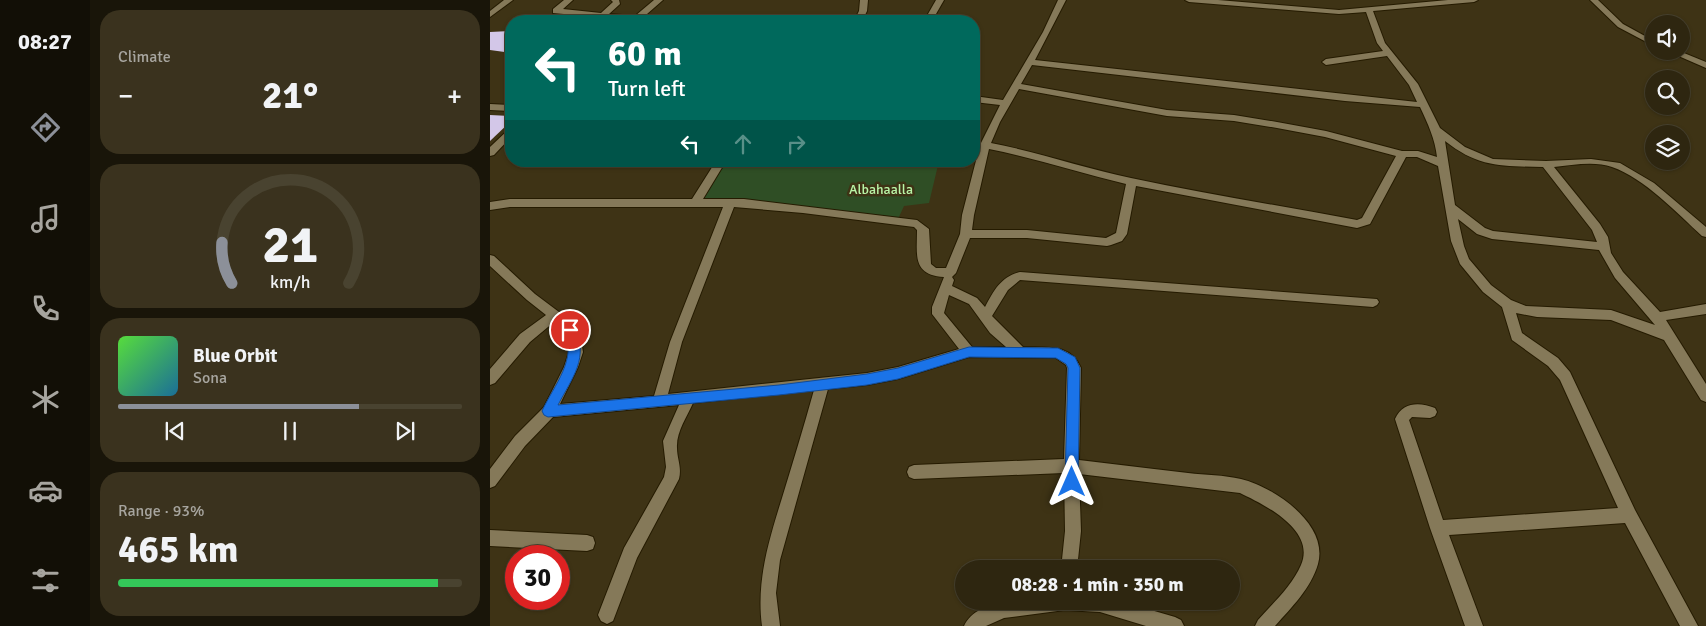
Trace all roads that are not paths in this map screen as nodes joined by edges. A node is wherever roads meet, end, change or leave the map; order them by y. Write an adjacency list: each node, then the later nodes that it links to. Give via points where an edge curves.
1 (508, 0): 16 (street)
2 (569, 0): 17 (street, via 556,11)
3 (615, 0): 18 (street, via 617,2)
4 (659, 0): 19 (street)
5 (864, 0): 20 (street)
6 (940, 0): 21 (street)
7 (1062, 0): 25 (street)
8 (1189, 0): 13 (street)
9 (1331, 0): 15 (street)
10 (1474, 0): 12 (street)
11 (1594, 0): 22 (street, via 1614,22)
12 (1425, 2): 14 (street)
13 (1266, 3): 15 (street)
14 (1369, 10): 15 (street); 23 (street, via 1376,33)
15 (1339, 12)
16 (490, 15)
17 (593, 15)
18 (603, 15)
19 (641, 15)
20 (861, 15)
21 (931, 15)
22 (1645, 40)
23 (1389, 54): 26 (street); 31 (street)
24 (1690, 59): 27 (street)
25 (1030, 62): 28 (street); 31 (street)
26 (1326, 62)
27 (1706, 65)
28 (1017, 86): 30 (street); 38 (street, via 1167,113 1234,118 1317,132)
29 (980, 100): 30 (street)
30 (1006, 103): 36 (street)
31 (1424, 104): 34 (street)
32 (490, 106): 33 (street)
33 (505, 107)
34 (1436, 130): 39 (street); 40 (street, via 1461,149 1492,162)
35 (505, 143): 37 (street)
36 (985, 145): 41 (street); 44 (street)
37 (490, 153)
38 (1402, 154): 39 (street, via 1417,153); 44 (street, via 1366,221 1357,224)
39 (1443, 164): 48 (street)
40 (1546, 164): 49 (street, via 1616,164 1641,180); 51 (street, via 1596,227)
41 (980, 166)
42 (717, 167): 45 (street)
43 (980, 167): 50 (street)
44 (1132, 182): 50 (street, via 1121,234 1107,242 1027,234)
45 (696, 202): 46 (street); 47 (street, via 510,203)
46 (730, 203): 53 (street, via 917,224 923,229 925,266 934,272); 68 (street, via 676,342)
47 (490, 206)
48 (1450, 207): 51 (street, via 1481,231 1492,235); 56 (street, via 1464,260 1486,287)
49 (1706, 233)
50 (966, 234): 53 (street)
51 (1604, 247): 60 (street, via 1619,275)
52 (490, 259): 58 (street, via 530,297)
53 (950, 273): 54 (street)
54 (945, 288): 59 (street, via 969,298); 62 (street, via 939,300 938,314)
55 (1373, 302): 59 (street, via 1020,276 1006,282)
56 (1507, 304): 61 (street, via 1525,311 1610,315); 74 (street, via 1516,336 1553,362 1565,376)
57 (1706, 309): 60 (street)
58 (555, 315): 64 (street, via 526,338); 69 (street, via 570,330 576,352 572,367)
59 (985, 317): 63 (street)
60 (1657, 317): 61 (street)
61 (1668, 336): 66 (street)
62 (969, 352): 63 (street); 65 (street, via 892,375)
63 (1021, 353): 71 (street, via 1058,353 1071,361 1074,368)
64 (490, 379)
65 (822, 385): 67 (street); 82 (street, via 770,574 769,614)
66 (1706, 396)
67 (689, 398): 68 (street); 81 (street, via 669,443 675,466 671,479 630,554)
68 (659, 401): 69 (street)
69 (548, 411): 73 (street)
70 (1430, 412): 75 (street, via 1408,411 1402,419)
71 (1071, 466): 72 (street); 78 (street); 85 (street, via 1242,486 1264,496 1290,515 1306,532 1312,546 1310,563 1298,586)
72 (914, 472)
73 (490, 481)
74 (1630, 515): 75 (street); 87 (street)
75 (1438, 528): 86 (street)
76 (490, 538): 77 (street)
77 (587, 543)
78 (1070, 560)
79 (1004, 610): 83 (street, via 984,616)
80 (1120, 610): 84 (street)
81 (607, 615)
82 (772, 626)
83 (972, 626)
84 (1175, 626)
85 (1264, 626)
86 (1474, 626)
87 (1689, 626)

